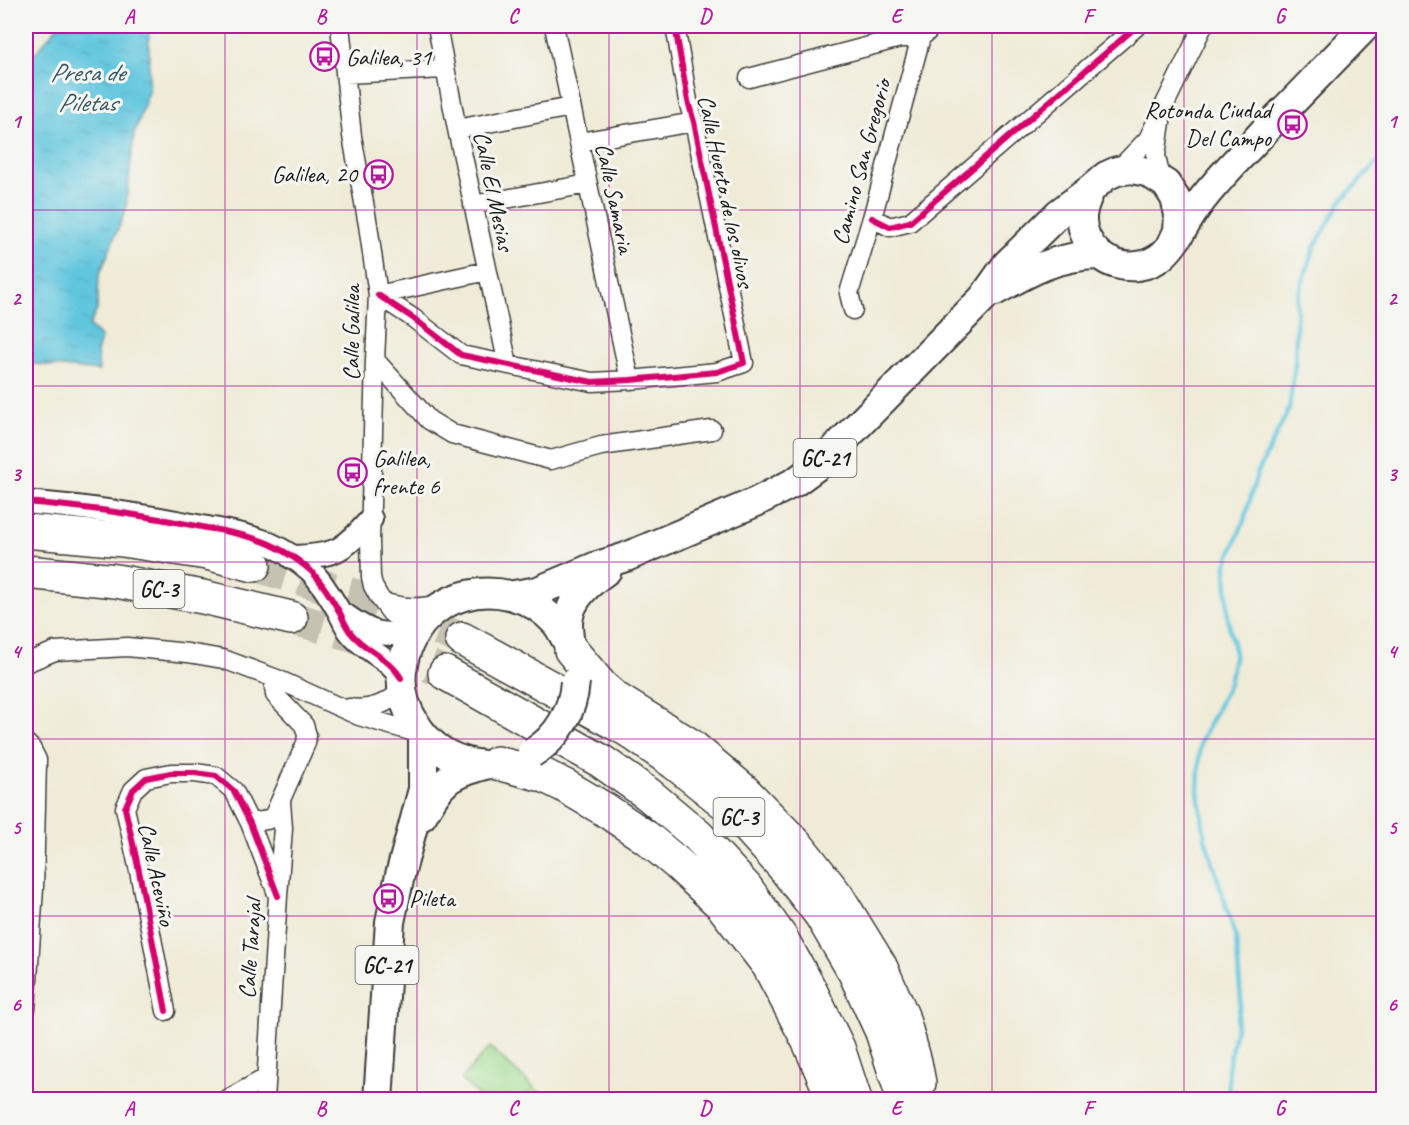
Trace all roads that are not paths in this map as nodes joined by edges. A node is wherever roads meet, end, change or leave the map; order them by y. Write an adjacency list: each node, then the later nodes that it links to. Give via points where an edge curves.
1 (340, 26): 11 (street, Calle Galilea)
2 (437, 26): 10 (street, Calle El Mesias)
3 (554, 26): 13 (street, Calle Samaria)
4 (675, 26): 15 (street, Calle Huerto de los olivos)
5 (935, 26): 9 (street)
6 (1137, 26): 24 (street, via 910,222 890,227)
7 (1365, 26): 19 (main road, GC-21)
8 (1201, 28): 14 (street)
9 (922, 32): 12 (street); 24 (street, Camino San Gregorio)
10 (444, 69): 11 (street); 16 (street, Calle El Mesias)
11 (345, 74): 28 (street, Calle Galilea)
12 (749, 78)
13 (571, 107): 16 (street); 17 (street, Calle Samaria)
14 (1162, 108): 18 (street, via 1148,139); 20 (street, via 1156,156)
15 (694, 122): 17 (street); 33 (street, Calle Huerto de los olivos, via 744,363 717,372)
16 (457, 129): 23 (street, Calle El Mesias)
17 (579, 142): 21 (street, Calle Samaria)
18 (1117, 171): 20 (main road, via 1147,172); 22 (main road, GC-21)
19 (1218, 181): 20 (main road, via 1175,186); 25 (main road, GC-21)
20 (1163, 182): 25 (main road, via 1175,198 1179,214 1178,231)
21 (588, 184): 23 (street); 33 (street, Calle Samaria)
22 (1091, 189): 26 (main road, via 1081,216 1083,231); 29 (main road, GC-21, via 1059,213 1007,264)
23 (473, 205): 27 (street, Calle El Mesias)
24 (872, 218): 30 (street, Camino San Gregorio, via 849,293)
25 (1171, 246): 26 (main road, GC-21, via 1159,258 1128,267)
26 (1098, 255): 29 (main road, GC-21, via 1053,262)
27 (487, 271): 28 (street); 32 (street, Calle El Mesias)
28 (378, 295): 31 (street, Calle Galilea); 32 (street, via 461,355)
29 (983, 298): 39 (main road, GC-21, via 821,462 795,482)
30 (853, 310)
31 (375, 360): 34 (street, via 429,420 452,434 551,460 601,446); 36 (street, Calle Galilea)
32 (508, 365): 33 (street, via 592,382)
33 (630, 380)
34 (712, 430)
35 (26, 502): 38 (street, via 154,518 229,533 264,542)
36 (371, 519): 38 (street, via 340,549 322,555); 43 (street, Calle Galilea, via 373,586)
37 (26, 531): 40 (highway, GC-3, via 123,540)
38 (291, 557): 45 (street, via 311,572)
39 (626, 557): 42 (main road, GC-21, via 538,591); 49 (main road, GC-21, via 593,580 576,598 568,623)
40 (254, 565)
41 (26, 572): 46 (highway, GC-3, via 116,581)
42 (514, 595): 44 (main road, GC-21, via 491,591 467,594); 49 (main road, GC-21, via 538,606 557,624)
43 (385, 603): 44 (street, via 416,609); 47 (street, via 391,613)
44 (445, 603): 47 (main road, GC-21)
45 (338, 609): 47 (street, via 374,633); 53 (street, via 350,632 390,663)
46 (291, 618)
47 (416, 631): 53 (main road, GC-21, via 403,661)
48 (462, 639): 71 (highway, GC-3, via 628,730 730,807 821,915 855,973 882,1032)
49 (570, 648): 57 (main road, GC-21, bridge, via 575,670 574,693 567,716 554,736 513,762); 72 (highway, via 616,699 690,745 743,790 797,845 837,896 880,966 902,1016)
50 (26, 663): 52 (street, via 55,651 127,647 223,659)
51 (445, 673): 70 (highway, GC-3, via 601,761 698,836 746,888 781,938 838,1048)
52 (277, 679): 54 (street); 58 (street, Calle Tarajal, via 275,695 304,724 307,735)
53 (402, 684): 54 (street, via 392,699 372,708); 55 (main road, GC-21, via 409,714)
54 (331, 705): 55 (street)
55 (422, 735): 57 (main road, GC-21, via 441,751 465,762); 60 (main road, GC-21, via 423,789)
56 (26, 742): 61 (street, via 37,760)
57 (492, 764): 60 (main road, GC-21, via 447,780); 69 (highway, via 543,775 604,809 647,838 722,905 769,966)
58 (281, 802): 59 (street, Calle Tarajal, via 267,820); 62 (street, Calle Tarajal)
59 (250, 823): 62 (street, Calle Aceviño); 64 (street, Calle Aceviño, via 234,791 216,776 171,773 146,778 133,790 125,808)
60 (411, 833): 68 (main road, GC-21, via 390,922)
61 (30, 887): 63 (street)
62 (278, 896): 65 (street, Calle Tarajal)
63 (26, 1009)
64 (166, 1011)
65 (266, 1078): 66 (street); 67 (street, Calle Tarajal)
66 (226, 1100)
67 (265, 1100)
68 (378, 1100)
69 (834, 1100)
70 (855, 1100)
71 (904, 1100)
72 (922, 1100)

